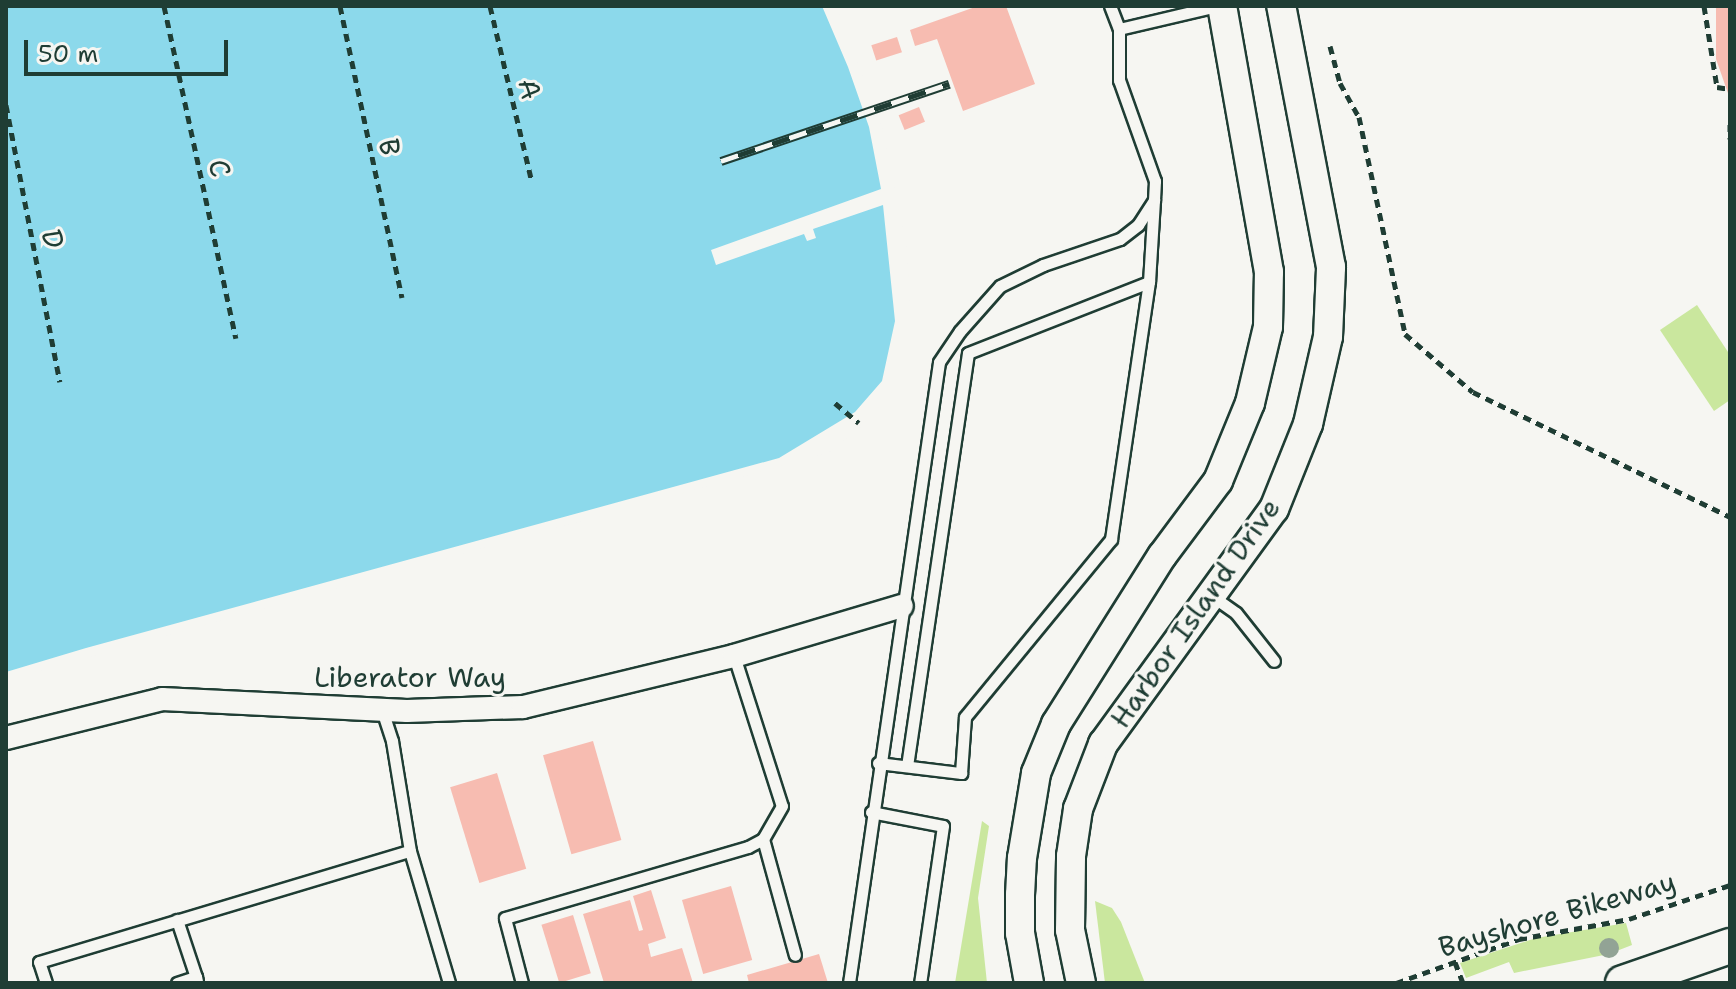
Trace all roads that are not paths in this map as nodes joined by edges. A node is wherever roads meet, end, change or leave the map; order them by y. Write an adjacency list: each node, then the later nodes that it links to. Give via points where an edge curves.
1 (1110, 6): 4 (lane)
2 (1220, 6): 4 (lane); 28 (street, Harbor Island Drive, via 1269,272 1268,327 1250,403 1218,481 1162,556 1056,724 1036,773 1021,883 1020,933)
3 (1281, 6): 7 (street, Harbor Island Drive, via 1331,267 1328,337 1308,424 1274,509)
4 (1119, 29): 5 (lane, via 1119,80 1155,181)
5 (1154, 200): 6 (lane); 8 (lane, via 1138,225 1120,239 1000,286 939,362)
6 (1149, 282): 14 (lane, via 1111,539 965,717 961,773); 14 (lane, via 968,353)
7 (1210, 595): 10 (lane, via 1236,613); 29 (street, Harbor Island Drive, via 1103,744 1078,809 1068,893)
8 (902, 606): 9 (street, Liberator Way); 13 (lane)
9 (734, 656): 11 (street, Liberator Way, via 523,707); 16 (lane, via 782,806)
10 (1274, 661)
11 (382, 710): 12 (street, Liberator Way, via 162,699); 17 (lane)
12 (6, 738)
13 (878, 763): 14 (lane); 15 (lane)
14 (907, 766)
15 (871, 812): 26 (lane); 27 (lane, via 943,826)
16 (763, 839): 20 (lane); 25 (lane, via 505,918)
17 (410, 851): 18 (lane); 24 (lane)
18 (177, 920): 21 (lane); 22 (lane, via 39,962)
19 (1730, 946): 30 (main road)
20 (795, 955)
21 (197, 980): 23 (lane)
22 (46, 983)
23 (177, 983)
24 (449, 983)
25 (522, 983)
26 (849, 983)
27 (920, 983)
28 (1029, 983)
29 (1081, 983)
30 (1623, 983)

